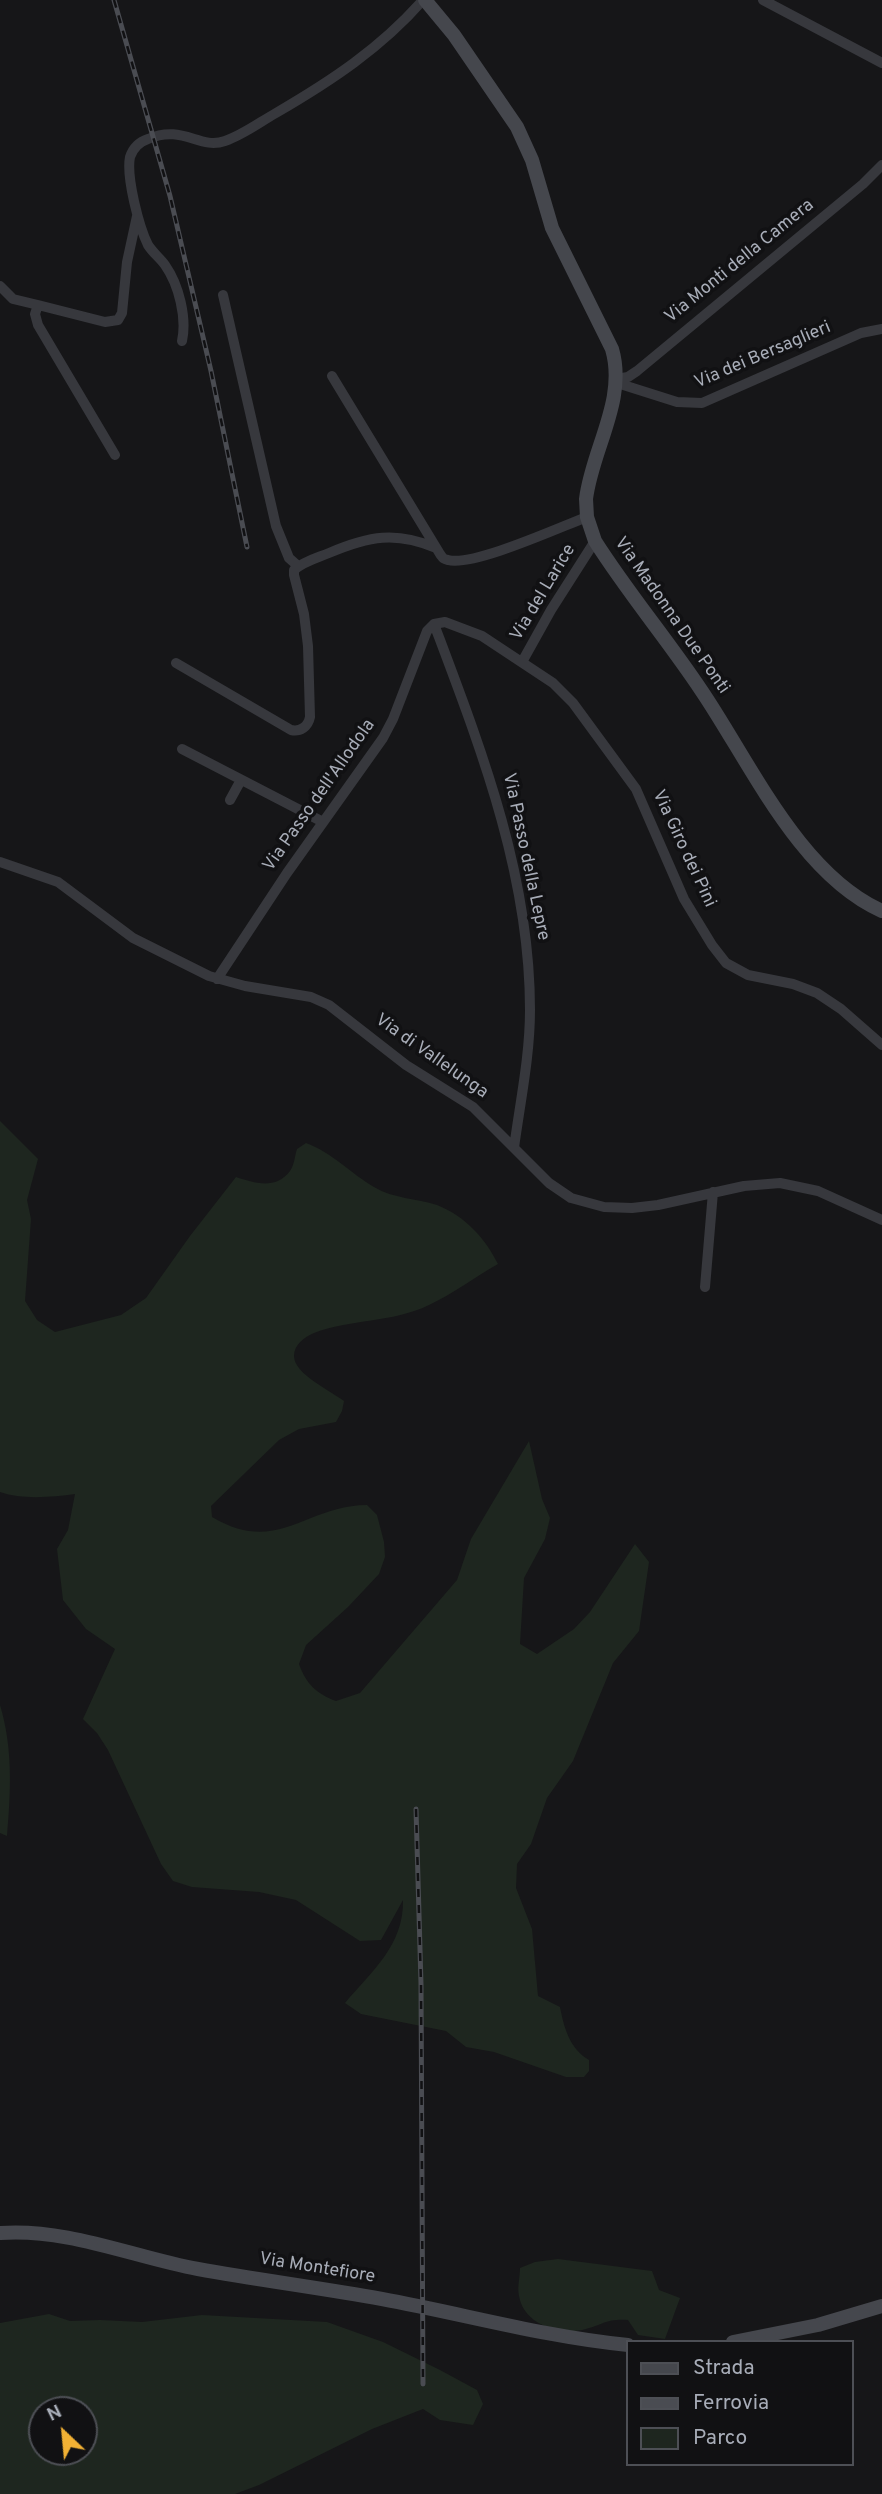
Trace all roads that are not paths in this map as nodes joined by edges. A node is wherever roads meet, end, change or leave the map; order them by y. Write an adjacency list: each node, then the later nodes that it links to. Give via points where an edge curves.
1 (424, 0): 5 (street, via 357,62 231,139 213,143 170,133 140,143 131,154 129,168); 12 (main road, Via Madonna Due Ponti, via 454,35 521,136 552,228 610,343)
2 (763, 0): 3 (street)
3 (882, 63)
4 (882, 165): 12 (street, Via Monti della Camera, via 634,373)
5 (138, 213): 8 (street, via 118,320 105,322); 10 (street, via 149,246 174,282 184,321)
6 (0, 286): 8 (street, via 13,299)
7 (223, 295): 17 (street, via 276,526 289,558)
8 (38, 305): 13 (street, via 38,325)
9 (882, 329): 12 (street, Via dei Bersaglieri, via 861,333 702,403 677,402)
10 (183, 341)
11 (332, 376): 16 (street)
12 (616, 381): 14 (main road, Via Madonna Due Ponti, via 586,492)
13 (115, 455)
14 (587, 517): 15 (main road, Via Madonna Due Ponti); 16 (street, via 484,556 449,561)
15 (595, 541): 19 (street, Via del Larice); 26 (main road, Via Madonna Due Ponti, via 702,691 792,832 849,892)
16 (436, 548): 17 (street, via 406,537 375,538)
17 (298, 566): 20 (street, via 293,575 304,614 310,670 310,717 303,729 290,730)
18 (434, 624): 19 (street, Via Giro dei Pini, via 445,622 474,633); 24 (street, Via Passo dell'Allodola, via 427,631 385,734); 29 (street, Via Passo della Lepre, via 493,785 523,923 530,1013)
19 (523, 662): 28 (street, Via Giro dei Pini, via 573,703 636,789 684,899 722,958 748,975 817,993)
20 (176, 663)
21 (181, 749): 22 (street)
22 (241, 780): 23 (street); 24 (street)
23 (230, 800)
24 (323, 822): 27 (street, Via Passo dell'Allodola)
25 (0, 862): 27 (street, Via di Vallelunga, via 58,882 134,938)
26 (882, 911)
27 (217, 979): 29 (street, Via di Vallelunga, via 321,1001 406,1065 473,1107)
28 (882, 1045)
29 (514, 1148): 30 (street, Via di Vallelunga, via 560,1193 596,1205 645,1207)
30 (713, 1192): 31 (street, Via di Vallelunga, via 768,1183 799,1185); 32 (street)
31 (882, 1220)
32 (705, 1287)
33 (16, 2232): 34 (main road, Via Montefiore); 35 (street); 38 (main road, Via Montefiore, via 63,2237 196,2269)
34 (0, 2233)
35 (0, 2242)
36 (882, 2306): 37 (main road)
37 (743, 2340)
38 (626, 2345)

